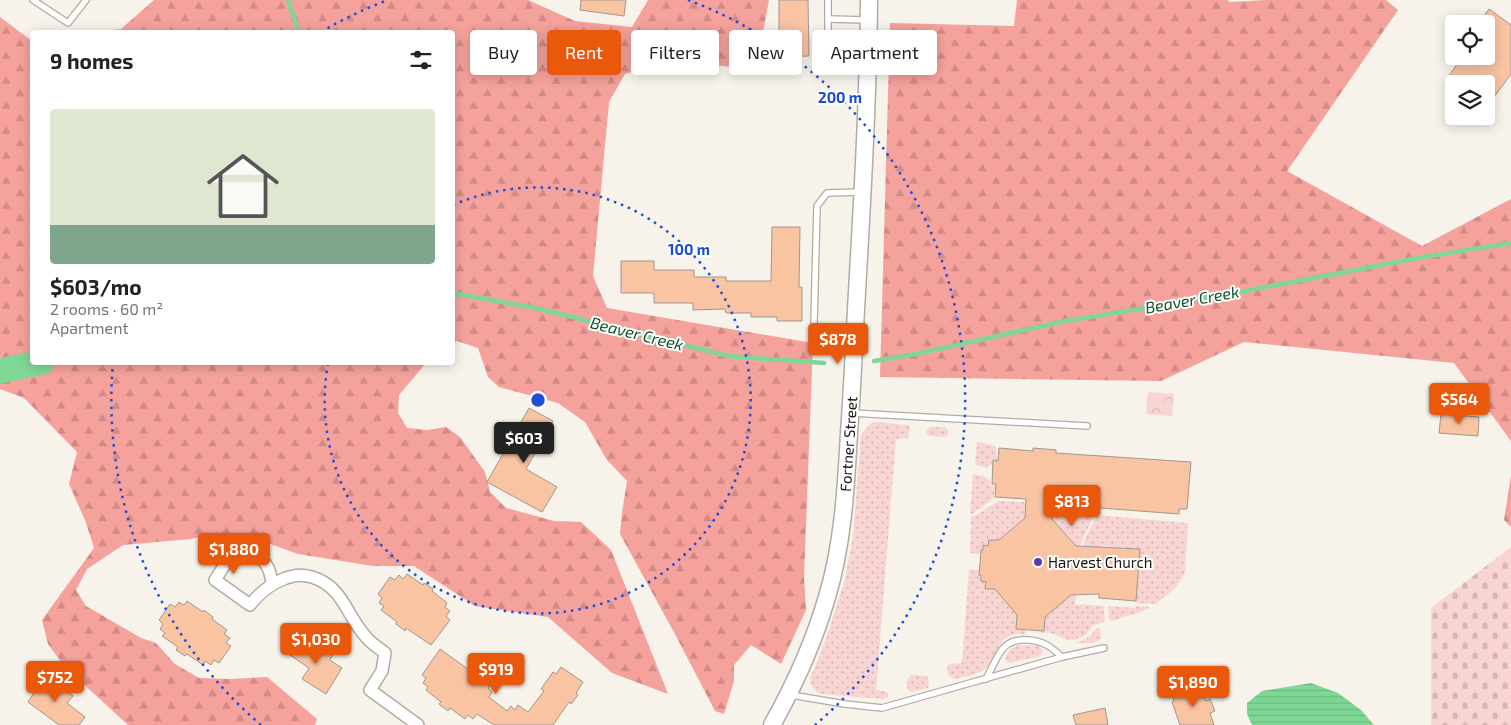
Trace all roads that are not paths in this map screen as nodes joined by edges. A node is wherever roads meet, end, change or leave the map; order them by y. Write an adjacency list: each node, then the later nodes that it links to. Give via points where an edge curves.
1 (33, 0): 2 (lane, via 68,23)
2 (86, 0)
3 (828, 0): 5 (lane)
4 (869, 0): 6 (street, Fortner Street)
5 (828, 20): 6 (lane); 7 (lane)
6 (869, 20): 8 (street, Fortner Street)
7 (828, 30)
8 (863, 192): 9 (lane, via 827,192 817,206); 10 (street, Fortner Street)
9 (814, 322)
10 (850, 413): 11 (lane); 16 (street, Fortner Street, via 844,506 834,569 820,622)
11 (1086, 426)
12 (272, 584): 12 (street, via 250,605 215,580 231,555 248,550 262,558 271,572); 17 (street, via 299,574 324,581 340,597 368,639 385,653 382,671 370,690)
13 (1104, 648): 14 (lane)
14 (1062, 657): 15 (lane); 15 (lane, via 1039,640 1017,639 1002,649)
15 (986, 679): 16 (lane, via 882,708)
16 (789, 695): 18 (street, Fortner Street)
17 (418, 725)
18 (772, 725)

